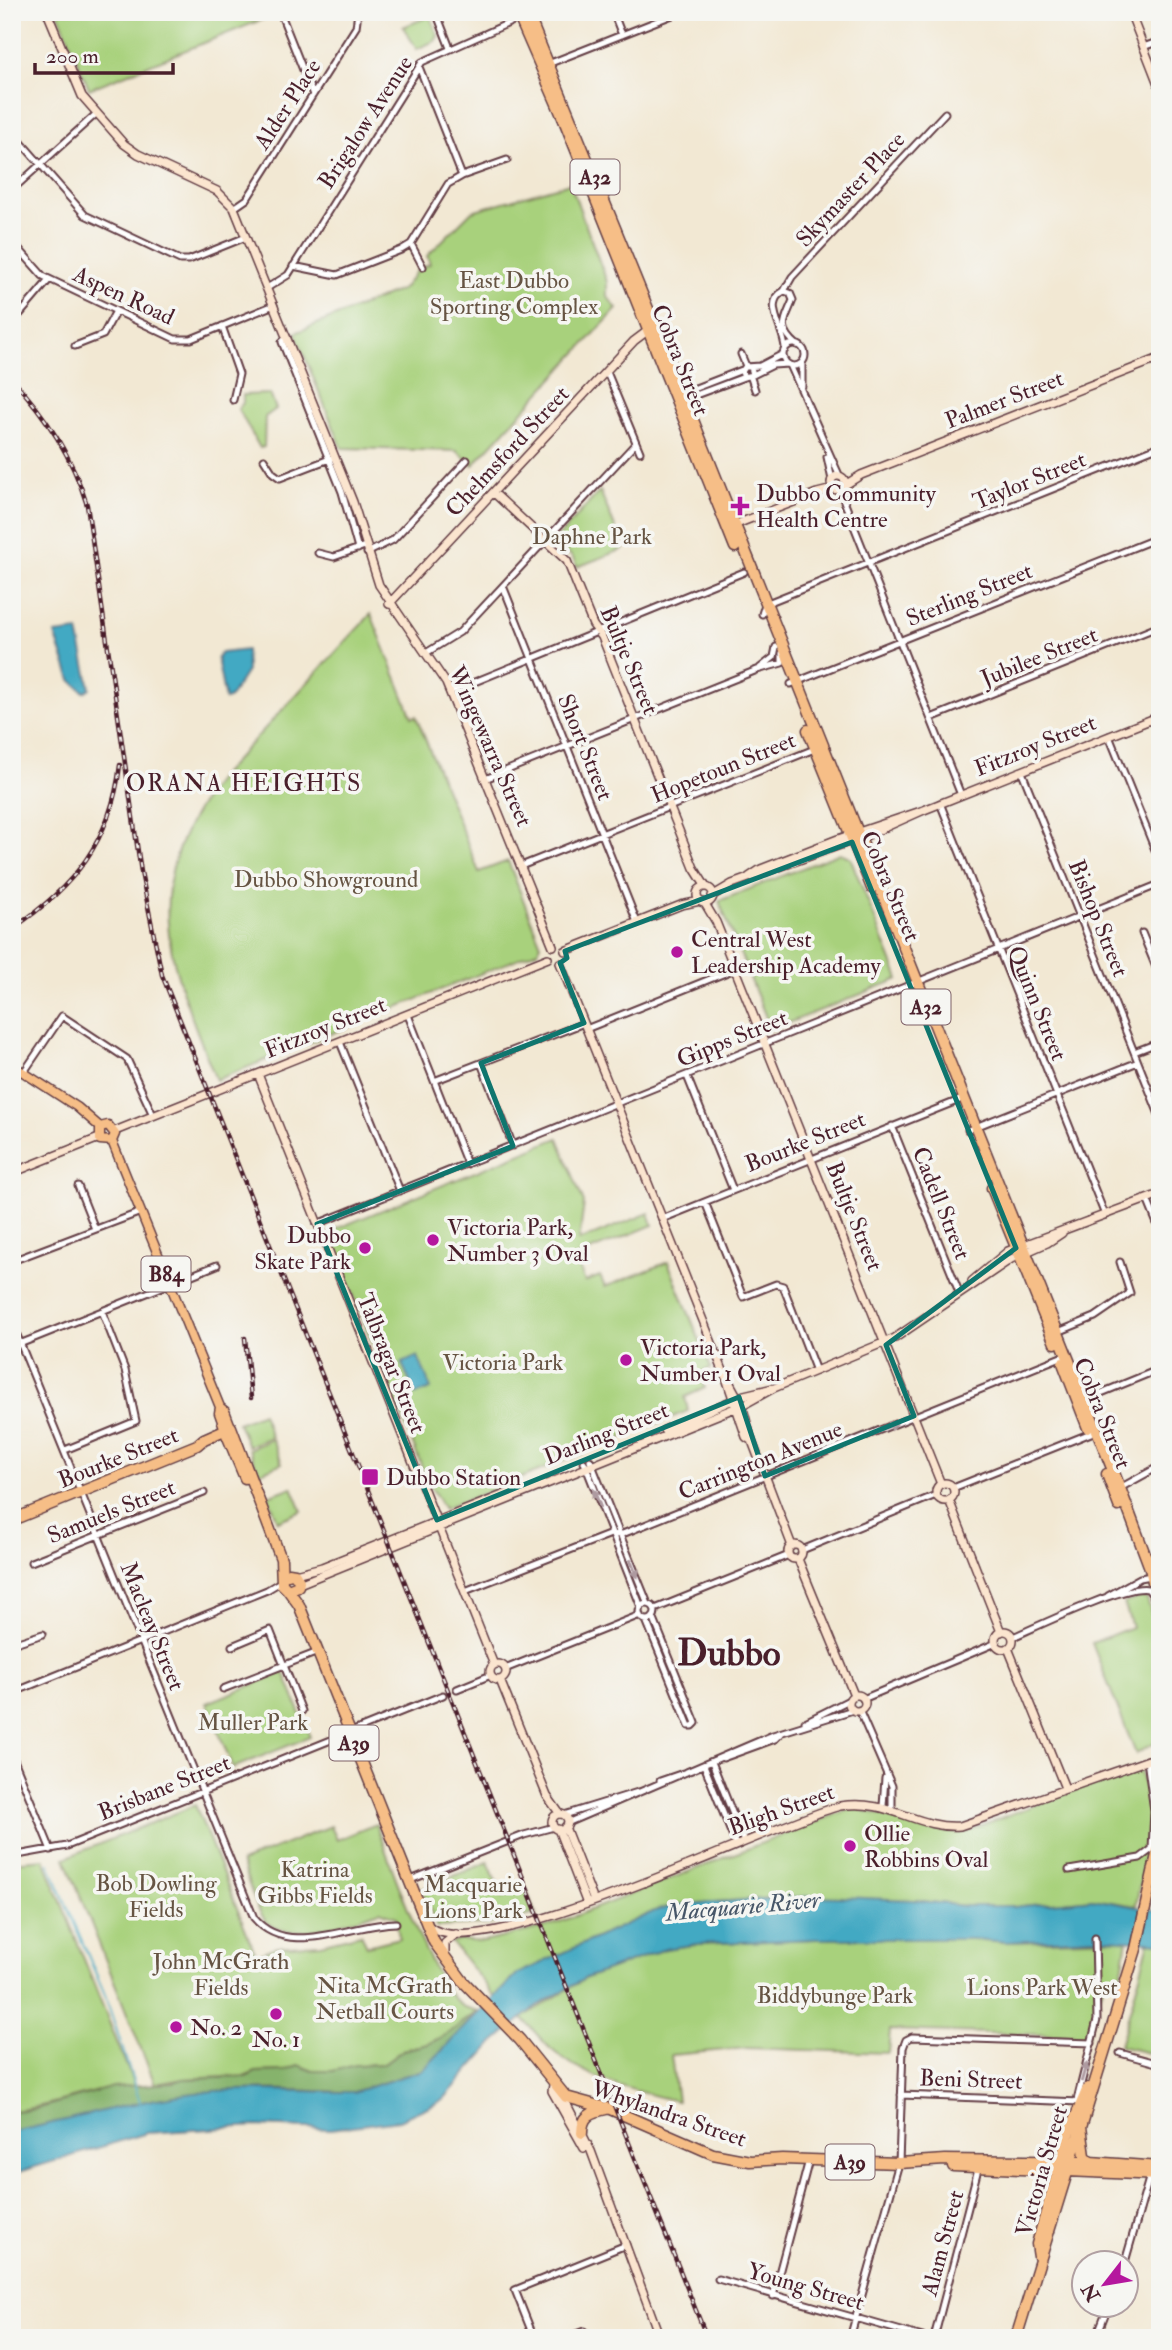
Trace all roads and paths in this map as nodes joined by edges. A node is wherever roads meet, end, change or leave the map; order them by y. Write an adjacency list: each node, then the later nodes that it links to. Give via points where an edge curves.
1 (47, 12): 18 (street, via 78,89)
2 (280, 12): 16 (street)
3 (358, 12): 16 (street, Alder Place, via 356,27)
4 (436, 12): 12 (street)
5 (613, 12): 9 (street)
6 (680, 12): 9 (street)
7 (1130, 12): 11 (street)
8 (522, 14): 12 (street, Brigalow Avenue); 13 (highway, Cobra Street / A32)
9 (622, 35): 13 (street)
10 (1160, 41): 11 (street)
11 (1143, 47): 15 (street)
12 (450, 48): 14 (street, Brigalow Avenue)
13 (545, 65): 37 (highway, Cobra Street / A32)
14 (419, 67): 22 (street); 28 (street, Brigalow Avenue)
15 (1160, 89)
16 (313, 94): 24 (street, Alder Place, via 247,199)
17 (945, 113): 32 (street, Skymaster Place)
18 (96, 114): 21 (street); 24 (street, via 130,149 217,191)
19 (12, 132): 21 (street)
20 (507, 160): 22 (street)
21 (39, 165): 23 (street); 25 (street, via 85,215 180,260)
22 (462, 176): 27 (street, via 448,184)
23 (12, 190)
24 (234, 208): 25 (street, Wingewarra Street)
25 (246, 237): 31 (street, Wingewarra Street)
26 (13, 243): 30 (street, Aspen Road)
27 (411, 244): 28 (street, via 337,275); 29 (street)
28 (293, 266): 31 (street, Brigalow Avenue)
29 (423, 267)
30 (49, 280): 34 (street, Aspen Road); 35 (street)
31 (267, 288): 33 (street, Wingewarra Street)
32 (784, 291): 38 (street, via 793,300 784,326); 40 (street, via 776,297 774,311 785,341)
33 (274, 305): 36 (street, Aspen Road); 55 (street, Wingewarra Street)
34 (116, 311): 36 (street, Aspen Road, via 182,340); 39 (street, via 103,335)
35 (20, 314)
36 (222, 326): 50 (street, via 239,374)
37 (650, 329): 46 (street, Chelmsford Street); 49 (highway, Cobra Street / A32)
38 (797, 345): 40 (street); 43 (street, via 805,354)
39 (75, 346)
40 (784, 352): 44 (street); 45 (street, via 772,362)
41 (741, 354): 45 (street)
42 (1160, 358): 58 (street, Palmer Street)
43 (802, 363): 44 (street); 51 (street)
44 (789, 365): 47 (street, via 773,365); 51 (street)
45 (746, 368): 47 (street); 47 (street); 49 (street)
46 (607, 372): 52 (street); 59 (street, Chelmsford Street)
47 (749, 377): 48 (street); 49 (street)
48 (755, 390)
49 (680, 398): 60 (highway, Cobra Street / A32); 63 (highway, Cobra Street / A32)
50 (233, 400)
51 (805, 400): 58 (street)
52 (636, 443): 54 (street); 62 (street)
53 (1160, 446): 66 (street, Taylor Street)
54 (640, 452)
55 (332, 458): 56 (street, via 281,478); 64 (street, Wingewarra Street)
56 (264, 459)
57 (467, 460): 64 (street, via 393,540)
58 (838, 483): 60 (street, Palmer Street); 66 (street)
59 (494, 493): 62 (street, Bultje Street); 70 (street, Chelmsford Street)
60 (734, 525): 63 (highway, via 731,532)
61 (1160, 537): 74 (street, Sterling Street)
62 (545, 540): 69 (street); 73 (street, Bultje Street, via 567,561)
63 (736, 540): 67 (highway, Cobra Street / A32); 68 (highway, Cobra Street / A32)
64 (364, 549): 65 (street, via 334,557); 70 (street, Wingewarra Street)
65 (318, 553)
66 (869, 563): 71 (street, Taylor Street); 74 (street)
67 (744, 572): 68 (highway); 71 (highway, Cobra Street / A32); 73 (street)
68 (754, 579): 71 (highway, Cobra Street / A32)
69 (503, 586): 76 (street, via 460,632); 77 (street, Short Street)
70 (389, 604): 76 (street, Wingewarra Street)
71 (763, 609): 75 (highway, Cobra Street / A32)
72 (1160, 626): 83 (street, Jubilee Street)
73 (598, 631): 77 (street); 84 (street, Bultje Street)
74 (900, 640): 80 (street, Sterling Street); 83 (street)
75 (777, 644): 78 (highway, Cobra Street / A32); 79 (street, via 774,657); 80 (highway, Cobra Street / A32)
76 (426, 653): 81 (street, Wingewarra Street)
77 (531, 658): 81 (street); 86 (street, Short Street)
78 (782, 663): 79 (street); 80 (highway, Cobra Street / A32)
79 (757, 670): 84 (street)
80 (793, 683): 87 (highway, Cobra Street / A32)
81 (450, 692): 89 (street, Wingewarra Street)
82 (1160, 716): 85 (street, Fitzroy Street)
83 (931, 718): 90 (street)
84 (634, 719): 86 (street); 92 (street, Bultje Street)
85 (1109, 736): 88 (street, Fitzroy Street); 95 (street)
86 (566, 746): 89 (street); 93 (street, Short Street)
87 (818, 747): 92 (street, Hopetoun Street); 94 (highway, Cobra Street / A32)
88 (1021, 772): 90 (street, Fitzroy Street); 99 (street, Bishop Street)
89 (485, 779): 96 (street, Wingewarra Street)
90 (961, 795): 91 (street, Fitzroy Street)
91 (940, 803): 94 (street, Fitzroy Street, via 912,818); 103 (street, Quinn Street)
92 (670, 807): 93 (street, Hopetoun Street); 98 (street, Bultje Street)
93 (602, 834): 96 (street, Hopetoun Street); 100 (street, Short Street)
94 (854, 837): 98 (street, Fitzroy Street, via 761,869); 109 (highway, Cobra Street / A32)
95 (1160, 862)
96 (521, 866): 102 (street, Wingewarra Street)
97 (1160, 884): 99 (street, Gipps Street)
98 (705, 895): 100 (street, Fitzroy Street); 107 (street, Bultje Street)
99 (1080, 917): 103 (street, Gipps Street); 115 (street, Bishop Street)
100 (637, 922): 104 (street, Fitzroy Street)
101 (1142, 933): 108 (street)
102 (553, 946): 104 (street); 105 (street)
103 (998, 950): 109 (street, Gipps Street); 123 (street, Quinn Street)
104 (565, 951): 106 (street)
105 (548, 958): 106 (street); 110 (street, Fitzroy Street)
106 (560, 963): 111 (street)
107 (736, 969): 111 (street); 114 (street, Bultje Street)
108 (1160, 977)
109 (913, 983): 114 (street, Gipps Street); 124 (highway, Cobra Street / A32)
110 (408, 1015): 112 (street, Fitzroy Street); 122 (street)
111 (585, 1026): 117 (street); 125 (street)
112 (340, 1042): 120 (street, Fitzroy Street); 139 (street)
113 (1160, 1042): 115 (street)
114 (765, 1044): 121 (street, Gipps Street); 135 (street, Bultje Street)
115 (1134, 1052): 116 (street, Bishop Street)
116 (1138, 1062): 123 (street); 127 (street, Bishop Street)
117 (481, 1063): 122 (street); 134 (street)
118 (12, 1065): 119 (main road)
119 (24, 1072): 126 (street, via 62,1016 127,1059); 129 (main road)
120 (258, 1074): 126 (street, Fitzroy Street); 147 (street, Talbragar Street)
121 (687, 1076): 125 (street, Gipps Street); 140 (street)
122 (434, 1082): 136 (street)
123 (1056, 1094): 130 (street); 145 (street, Quinn Street)
124 (959, 1100): 128 (street, Bourke Street); 130 (highway, Cobra Street / A32)
125 (616, 1103): 134 (street, Gipps Street); 146 (street)
126 (153, 1115): 131 (street, Fitzroy Street)
127 (1160, 1117)
128 (892, 1126): 135 (street, Bourke Street); 155 (street, Cadell Street)
129 (100, 1127): 131 (main road, via 108,1125); 132 (main road)
130 (971, 1129): 150 (highway, Cobra Street / A32)
131 (115, 1131): 133 (main road)
132 (99, 1138): 133 (main road); 137 (street)
133 (111, 1141): 144 (main road, B84)
134 (513, 1146): 136 (street, Gipps Street)
135 (811, 1159): 140 (street, Bourke Street); 159 (street, Bultje Street)
136 (467, 1164): 139 (street, Gipps Street)
137 (12, 1173)
138 (78, 1186): 148 (street)
139 (400, 1191): 147 (street, Gipps Street)
140 (733, 1191): 143 (street, Bourke Street)
141 (1160, 1194): 142 (street, Darling Street)
142 (1147, 1199): 145 (street, Darling Street); 149 (street)
143 (705, 1202): 146 (street, Bourke Street); 164 (street, via 743,1297 776,1284 783,1286)
144 (141, 1212): 148 (street); 154 (main road, B84)
145 (1105, 1215): 150 (street, Darling Street)
146 (662, 1219): 166 (street)
147 (317, 1224): 183 (street, Talbragar Street)
148 (95, 1230): 151 (street)
149 (1160, 1231)
150 (1021, 1250): 155 (street, Darling Street, via 992,1264); 158 (highway, Cobra Street / A32)
151 (12, 1261)
152 (1119, 1262): 158 (street, via 1130,1293 1095,1317)
153 (216, 1265): 154 (street)
154 (170, 1284): 156 (street); 169 (main road, B84)
155 (959, 1292): 159 (street, Darling Street)
156 (102, 1311): 160 (street); 171 (street, via 125,1370 136,1421)
157 (12, 1323): 160 (street, Macleay Street)
158 (1054, 1334): 162 (highway, Cobra Street / A32)
159 (885, 1343): 164 (street, Darling Street); 167 (street, Bultje Street)
160 (21, 1344): 161 (street); 171 (street, Macleay Street)
161 (12, 1347)
162 (1063, 1356): 165 (highway, Cobra Street / A32); 167 (street, Carrington Avenue); 168 (highway, Cobra Street / A32)
163 (1160, 1369): 165 (street)
164 (816, 1371): 166 (street, Darling Street)
165 (1084, 1400): 168 (street); 170 (highway, Cobra Street / A32)
166 (737, 1403): 172 (street, Darling Street); 174 (street, via 746,1437 752,1441)
167 (914, 1416): 174 (street, Carrington Avenue, one-way to 167); 175 (street, Bultje Street)
168 (1084, 1419): 170 (highway, Cobra Street / A32)
169 (229, 1431): 178 (highway, Bourke Street); 193 (highway, A39)
170 (1093, 1432): 176 (street); 177 (highway, Cobra Street / A32)
171 (65, 1450): 178 (street, Macleay Street)
172 (588, 1463): 183 (street, Darling Street); 185 (street, one-way to 172); 186 (street)
173 (1160, 1466): 177 (street)
174 (765, 1476): 186 (street, Carrington Avenue); 187 (street)
175 (941, 1484): 176 (street); 180 (street)
176 (953, 1488): 181 (street)
177 (1117, 1490): 192 (highway, Cobra Street / A32); 192 (highway, Cobra Street / A32, via 1143,1551)
178 (82, 1493): 182 (highway, Bourke Street); 184 (street, Macleay Street)
179 (204, 1493): 184 (street, Samuels Street)
180 (936, 1495): 181 (street); 188 (street)
181 (949, 1500): 204 (street)
182 (12, 1520)
183 (438, 1523): 193 (street, Darling Street); 194 (street, Talbragar Street)
184 (98, 1535): 191 (street, Samuels Street); 207 (street, Macleay Street)
185 (611, 1535): 186 (street, Carrington Avenue); 194 (street, Carrington Avenue); 198 (street)
186 (621, 1535): 197 (street, one-way to 197)
187 (792, 1546): 188 (street); 189 (street)
188 (802, 1550): 190 (street)
189 (789, 1555): 190 (street); 199 (street)
190 (798, 1559): 222 (street)
191 (31, 1562)
192 (1157, 1571): 195 (street); 196 (street); 200 (highway, A32)
193 (290, 1582): 207 (street, Darling Street); 212 (highway, A39)
194 (465, 1591): 214 (street, Talbragar Street)
195 (1117, 1596): 196 (street); 200 (street, via 1145,1588)
196 (1106, 1598): 206 (street)
197 (648, 1604): 198 (street); 199 (street)
198 (640, 1607): 201 (street)
199 (655, 1609): 202 (street)
200 (1159, 1609)
201 (640, 1615): 203 (street); 215 (street)
202 (653, 1617): 203 (street); 203 (street, via 696,1723 693,1726 689,1726)
203 (646, 1620)
204 (1001, 1632): 206 (street); 208 (street)
205 (43, 1634): 209 (street)
206 (1013, 1637): 211 (street)
207 (141, 1642): 220 (street, Darling Street); 235 (street, Macleay Street)
208 (996, 1643): 211 (street); 223 (street)
209 (12, 1644)
210 (232, 1646): 213 (street, via 270,1630)
211 (1008, 1648): 234 (street)
212 (318, 1651): 213 (street); 227 (highway, A39)
213 (284, 1665): 218 (street); 225 (street)
214 (494, 1665): 215 (street); 216 (street)
215 (505, 1669): 217 (street)
216 (491, 1675): 217 (street); 219 (street)
217 (500, 1680): 240 (street)
218 (223, 1689)
219 (457, 1689)
220 (12, 1693)
221 (443, 1695): 227 (street, Brisbane Street)
222 (851, 1698): 223 (street); 224 (street); 226 (street)
223 (863, 1699): 224 (street, via 863,1707)
224 (856, 1710): 226 (street); 233 (street)
225 (302, 1711)
226 (787, 1731): 231 (street)
227 (350, 1732): 235 (street, Brisbane Street); 246 (highway, A39)
228 (12, 1755): 243 (street)
229 (1160, 1756): 230 (street, Bligh Street)
230 (1147, 1760): 234 (street, Bligh Street); 238 (street)
231 (712, 1762): 232 (street); 242 (street)
232 (704, 1765): 240 (street); 242 (street)
233 (885, 1774): 236 (street); 237 (street, via 894,1793)
234 (1065, 1788): 237 (street, Bligh Street, via 960,1826 936,1825)
235 (201, 1791): 243 (street, Brisbane Street); 249 (street, Macleay Street, via 245,1903 272,1935 295,1940)
236 (883, 1806): 237 (street, Bligh Street); 242 (street, Bligh Street, via 830,1808)
237 (892, 1809)
238 (1154, 1811): 239 (street); 245 (street, via 1153,1845 1146,1854)
239 (1160, 1818)
240 (559, 1822): 246 (street); 247 (street)
241 (1160, 1841): 257 (highway, Victoria Street, via 1136,1950)
242 (740, 1843): 247 (street, Bligh Street)
243 (51, 1850): 244 (street, Brisbane Street)
244 (12, 1856)
245 (1069, 1870)
246 (408, 1881): 248 (highway, A39)
247 (591, 1903): 251 (street, Bligh Street, via 515,1927)
248 (422, 1917): 250 (street, via 432,1929); 253 (highway, A39)
249 (396, 1923)
250 (444, 1933): 251 (street, Bligh Street); 253 (street, via 435,1936)
251 (457, 1933): 254 (street, via 444,1947)
252 (1095, 1938): 255 (street, Victoria Street, via 1097,2020)
253 (434, 1942): 254 (highway, A39)
254 (449, 1965): 259 (highway, Whylandra Street / A39, via 520,2040)
255 (1092, 2043): 261 (street, via 912,2037 905,2040); 262 (street, Victoria Street, one-way to 255)
256 (1120, 2053): 258 (street)
257 (1102, 2059): 262 (highway, Victoria Street); 264 (highway, Victoria Street)
258 (1160, 2064)
259 (553, 2084): 260 (highway, Whylandra Street / A39); 268 (street, via 557,2100)
260 (561, 2093): 263 (highway, Whylandra Street / A39, via 571,2100); 265 (street)
261 (901, 2095): 262 (street, Beni Street); 269 (street)
262 (1079, 2101): 271 (highway, Victoria Street)
263 (610, 2109): 265 (highway, via 589,2114); 266 (highway, Whylandra Street / A39, via 728,2158)
264 (1080, 2123): 267 (highway, via 1083,2148); 271 (highway, Victoria Street)
265 (582, 2133): 268 (street)
266 (809, 2160): 269 (highway, Whylandra Street / A39); 277 (street)
267 (1091, 2162): 271 (highway, Whylandra Street / A39); 272 (highway, Whylandra Street / A39)
268 (594, 2163): 274 (street)
269 (899, 2163): 270 (highway, Whylandra Street / A39); 278 (street)
270 (976, 2165): 271 (highway, Whylandra Street / A39); 286 (street, Alam Street)
271 (1063, 2166): 273 (highway, Whylandra Street / A39); 287 (highway, Victoria Street)
272 (1160, 2167)
273 (1155, 2175): 275 (street)
274 (628, 2244): 281 (street, via 514,2290); 283 (street)
275 (1130, 2248)
276 (718, 2279): 277 (street, Young Street)
277 (773, 2295): 278 (street, Young Street)
278 (855, 2318): 284 (street); 285 (street, Young Street)
279 (1104, 2318): 288 (street)
280 (583, 2330): 282 (street)
281 (534, 2338)
282 (566, 2338)
283 (660, 2338)
284 (850, 2338)
285 (926, 2338)
286 (934, 2338)
287 (1016, 2338)
288 (1097, 2338)

